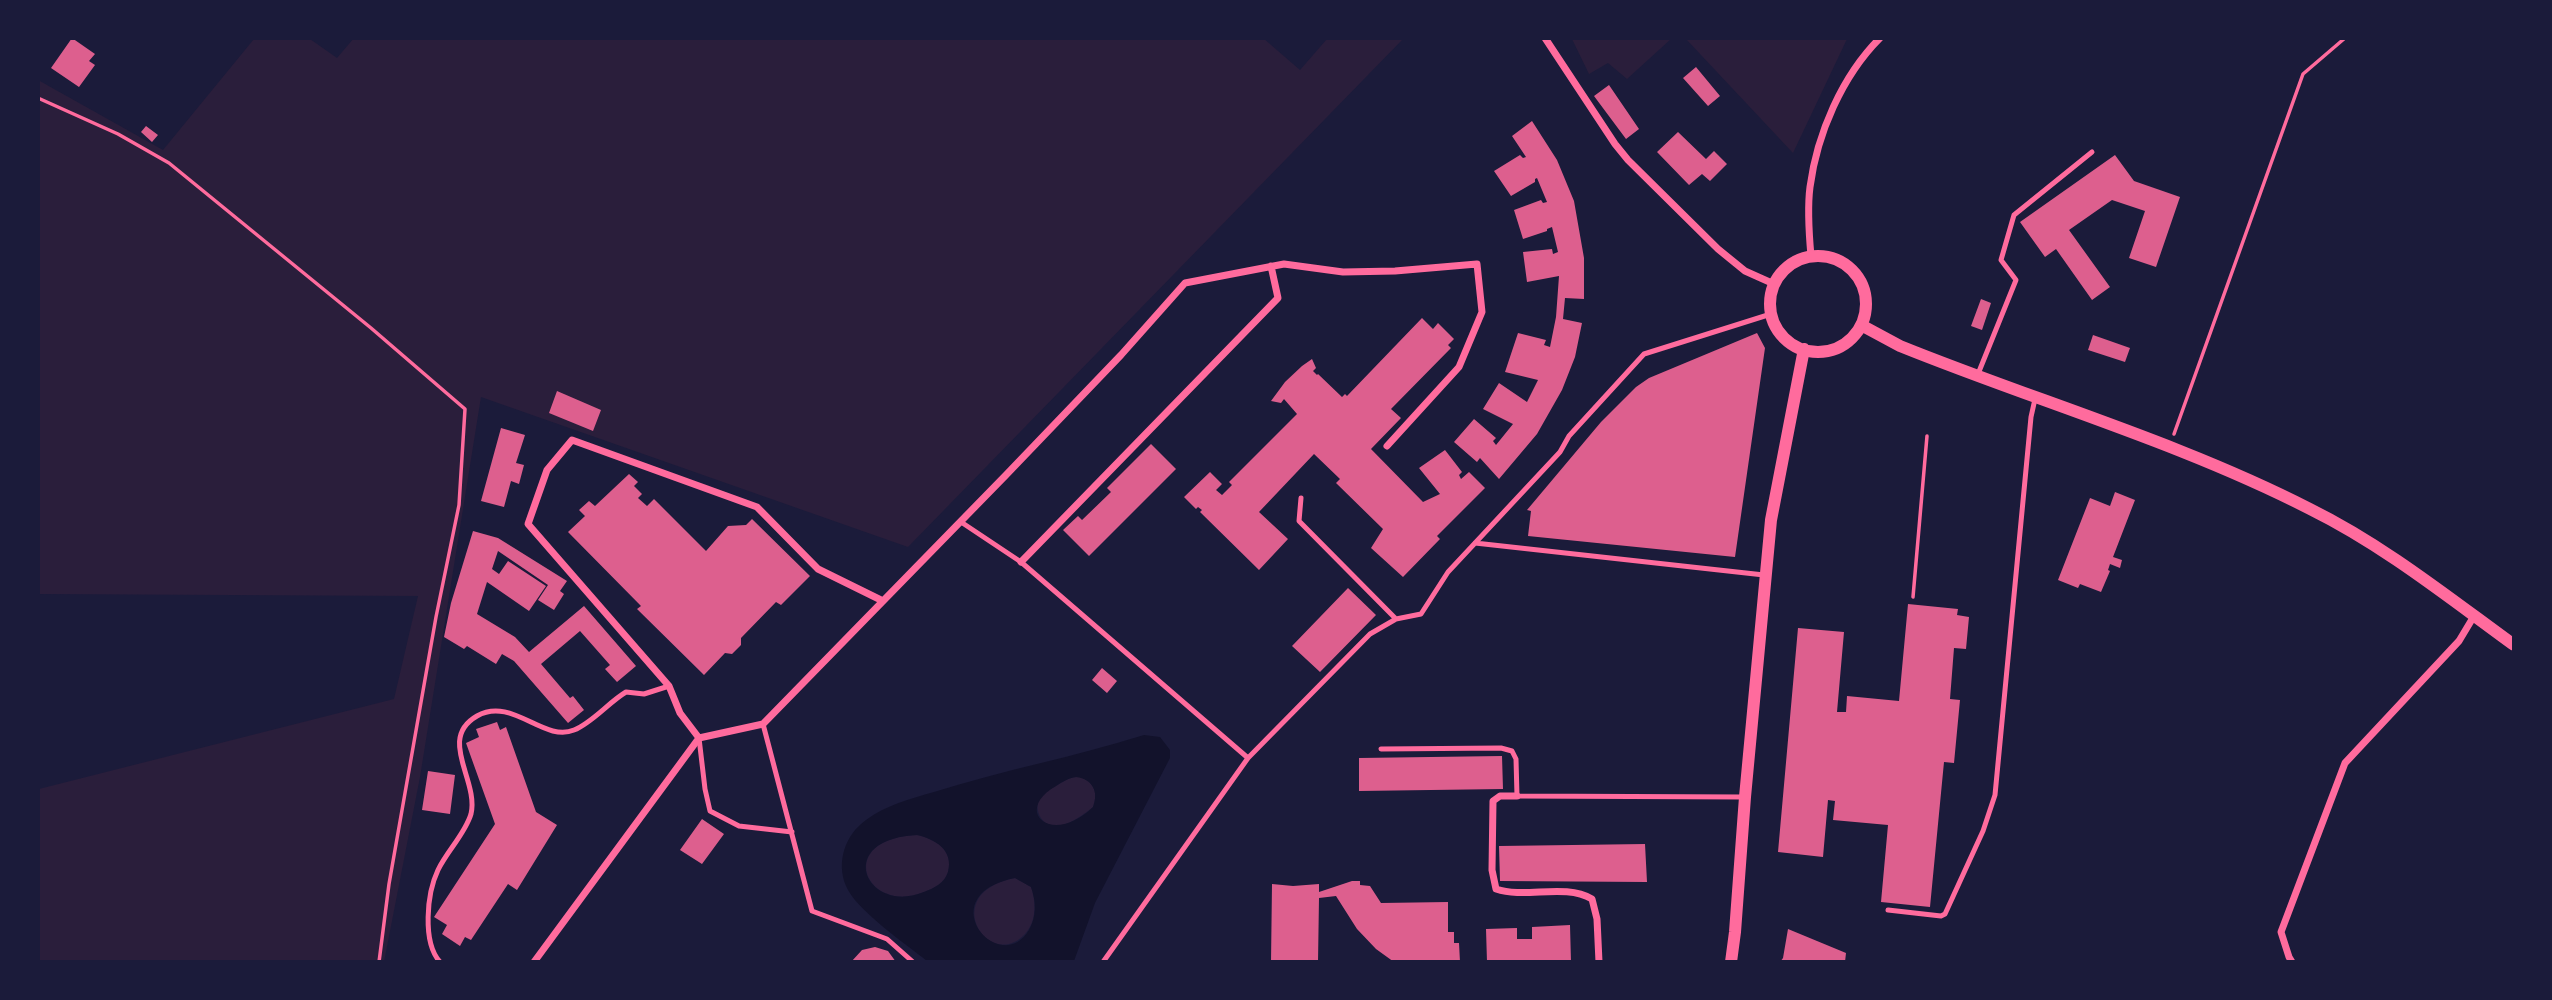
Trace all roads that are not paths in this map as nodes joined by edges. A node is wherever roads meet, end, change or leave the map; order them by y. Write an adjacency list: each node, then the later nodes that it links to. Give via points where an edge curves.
1 (1545, 38): 6 (street, via 1629,160 1718,249 1745,271)
2 (1880, 38): 4 (street, via 1865,53 1830,111 1810,187)
3 (2092, 152): 10 (lane, via 2014,215 2001,260 2016,280)
4 (1811, 256): 6 (street, via 1792,264); 8 (street, via 1837,260 1858,278 1866,302)
5 (1271, 267): 12 (street, via 1283,264 1369,272 1477,264 1482,312 1459,367); 14 (street, via 1185,283); 16 (street, via 1278,298)
6 (1774, 284): 7 (street)
7 (1771, 314): 9 (street, via 1784,337); 15 (lane, via 1644,354)
8 (1861, 324): 9 (street, via 1844,344 1828,351); 10 (street, via 1900,346)
9 (1804, 349): 17 (street, via 1771,520)
10 (1978, 374): 11 (street)
11 (2035, 396): 19 (street, via 2219,467 2312,510); 30 (lane, via 1995,795 1945,914)
12 (1387, 446)
13 (1301, 498): 20 (lane, via 1298,521)
14 (961, 522): 16 (lane); 18 (street)
15 (1475, 543): 17 (lane); 20 (lane, via 1448,572 1421,614)
16 (1021, 562): 26 (lane)
17 (1766, 575): 28 (street)
18 (883, 600): 22 (street, via 818,569 757,507 572,440 547,470 528,524); 23 (street)
19 (2474, 616): 21 (street); 37 (street, via 2459,641 2345,763 2281,932)
20 (1396, 619): 26 (lane, via 1370,634)
21 (2514, 645)
22 (669, 686): 24 (street, via 680,713); 31 (lane, via 644,694 626,692 574,731 555,733 496,711 478,715 463,729 457,743 471,791 471,814 437,871 427,928 432,953)
23 (763, 724): 24 (street); 29 (lane)
24 (699, 738): 29 (lane, via 710,811 739,826); 32 (street)
25 (1381, 749): 27 (lane, via 1512,751)
26 (1248, 758): 34 (lane)
27 (1517, 796): 28 (lane); 35 (street, via 1493,801 1496,889 1562,892 1592,899)
28 (1745, 797): 36 (street)
29 (792, 832): 33 (lane, via 813,911 887,939)
30 (1888, 910)
31 (440, 961)
32 (534, 961)
33 (913, 961)
34 (1103, 961)
35 (1599, 961)
36 (1731, 961)
37 (2292, 961)

